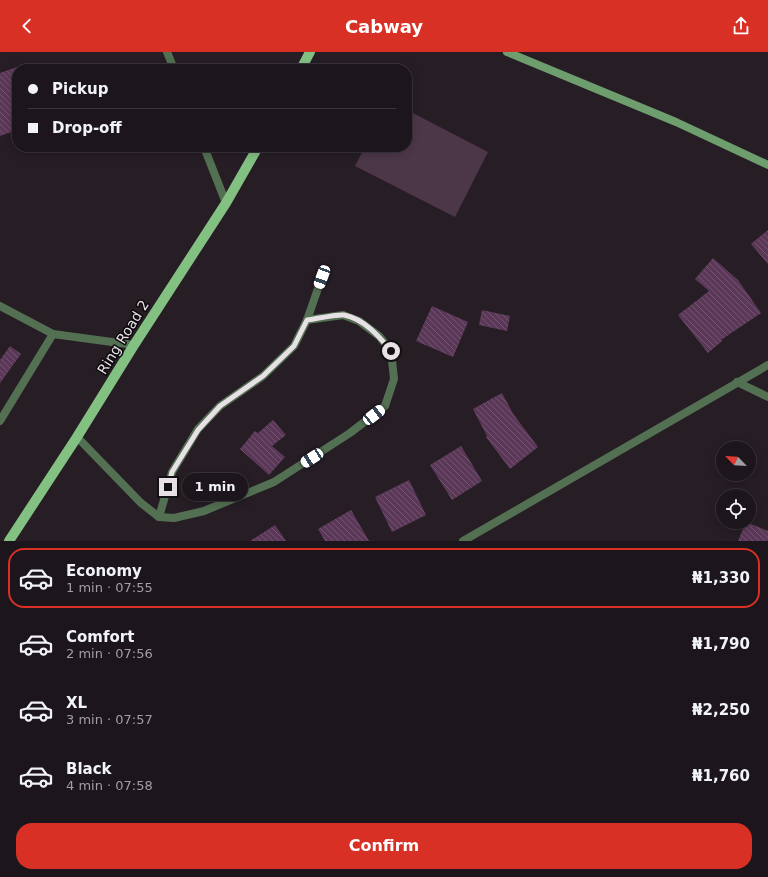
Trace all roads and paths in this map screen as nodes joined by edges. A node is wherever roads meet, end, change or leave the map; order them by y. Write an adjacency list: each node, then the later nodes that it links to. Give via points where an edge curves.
1 (167, 52): 4 (street)
2 (310, 52): 5 (main road)
3 (507, 52): 8 (street, via 676,122)
4 (172, 64)
5 (304, 64)
6 (206, 152): 9 (street)
7 (255, 152): 9 (main road, Ring Road 2)
8 (768, 165)
9 (226, 203): 14 (main road, Ring Road 2)
10 (322, 277): 12 (street)
11 (0, 306): 13 (street)
12 (307, 320): 20 (street, via 294,346 263,376 220,406 198,430 172,472); 20 (street, via 343,315 359,321 380,336 391,351 394,379 385,406 350,433 274,482 204,511 174,518)
13 (53, 334): 14 (street); 18 (street)
14 (134, 345): 19 (main road, Ring Road 2)
15 (768, 365): 16 (street)
16 (737, 382): 17 (street); 22 (street)
17 (768, 397)
18 (0, 421)
19 (77, 437): 20 (street); 21 (main road, Ring Road 2)
20 (159, 518)
21 (9, 541)
22 (463, 541)

